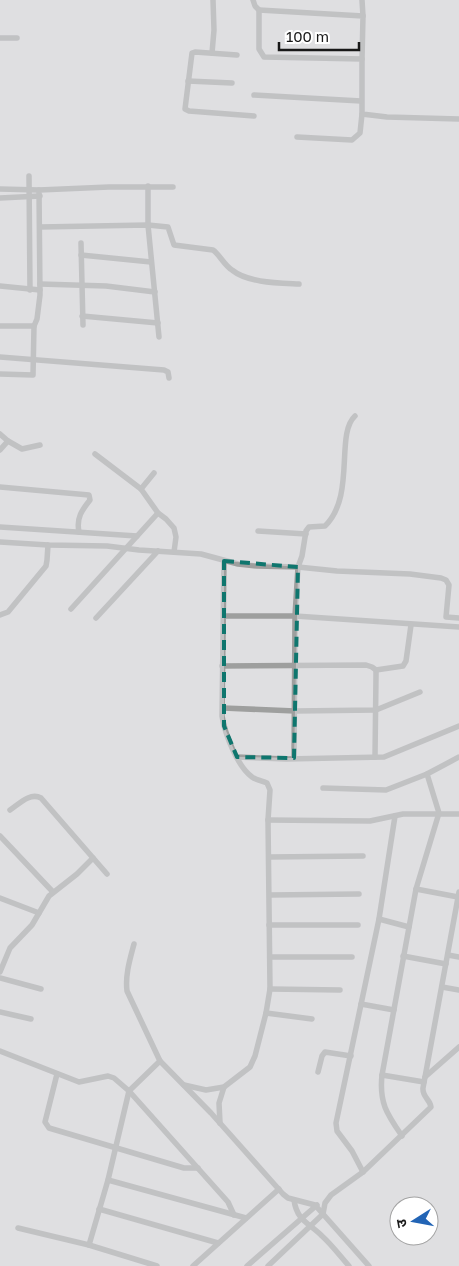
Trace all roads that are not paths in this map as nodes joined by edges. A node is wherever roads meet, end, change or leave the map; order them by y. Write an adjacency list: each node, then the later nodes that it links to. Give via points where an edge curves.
1 (213, 0): 8 (street)
2 (253, 0): 4 (street)
3 (362, 0): 5 (street)
4 (259, 10): 5 (street); 10 (street, via 259,49 264,57)
5 (363, 16): 10 (street)
6 (0, 38): 7 (street)
7 (17, 38)
8 (212, 54): 9 (street); 11 (street, via 192,53)
9 (237, 55)
10 (362, 59): 14 (street)
11 (188, 80): 12 (street); 16 (street, via 186,110)
12 (232, 83)
13 (254, 95): 14 (street)
14 (361, 101): 15 (street)
15 (362, 114): 17 (street); 18 (street, via 360,133 352,140)
16 (254, 116)
17 (459, 119)
18 (297, 137)
19 (29, 176): 22 (street)
20 (148, 186): 21 (street); 24 (street); 28 (street)
21 (173, 187)
22 (29, 188): 23 (street); 24 (street); 25 (street)
23 (0, 189)
24 (40, 190): 26 (street)
25 (30, 196): 26 (street); 27 (street); 37 (street)
26 (40, 196): 29 (street)
27 (0, 198)
28 (148, 225): 29 (street); 32 (street); 33 (street, via 168,227 177,246 215,251 228,267 241,275)
29 (40, 227): 36 (street)
30 (81, 243): 31 (street)
31 (81, 255): 32 (street); 34 (street)
32 (151, 262): 38 (street)
33 (299, 284)
34 (82, 285): 36 (street); 38 (street); 39 (street)
35 (0, 286): 37 (street)
36 (40, 287): 37 (street); 43 (street)
37 (30, 290)
38 (155, 292): 40 (street)
39 (82, 316): 40 (street); 41 (street)
40 (158, 323): 44 (street)
41 (83, 324)
42 (0, 326): 43 (street)
43 (34, 326): 46 (street)
44 (159, 337)
45 (0, 357): 46 (street)
46 (33, 359): 47 (street, via 33,376); 48 (street, via 164,370)
47 (0, 374)
48 (169, 378)
49 (355, 416): 62 (street, via 348,430 338,506 324,526 310,528)
50 (0, 434): 51 (street)
51 (8, 441): 52 (street, via 22,449); 53 (street)
52 (40, 445)
53 (0, 450)
54 (95, 454): 57 (street)
55 (154, 474): 57 (street)
56 (0, 487): 61 (street, via 89,495 90,500 78,520)
57 (140, 489): 58 (street)
58 (158, 513): 63 (street); 68 (street, via 174,528)
59 (0, 528): 61 (street)
60 (258, 531): 62 (street)
61 (79, 532): 63 (street)
62 (306, 534): 70 (street)
63 (137, 536): 66 (street)
64 (0, 542): 65 (street)
65 (48, 545): 66 (street); 72 (street, via 46,566 8,612)
66 (127, 548): 67 (street); 71 (street)
67 (158, 551): 68 (street); 75 (street)
68 (174, 552): 69 (street, via 201,554)
69 (224, 561): 70 (street); 73 (street)
70 (298, 567): 74 (street); 76 (street, via 441,578 449,585 446,617)
71 (71, 609)
72 (0, 615)
73 (224, 616): 74 (street); 79 (street)
74 (295, 616): 77 (street); 80 (street)
75 (96, 618)
76 (459, 618)
77 (411, 625): 78 (street); 81 (street, via 403,666)
78 (459, 627)
79 (222, 666): 80 (street); 83 (street)
80 (295, 666): 81 (street, via 366,665); 84 (street)
81 (376, 670): 85 (street)
82 (420, 692): 85 (street)
83 (223, 708): 84 (street); 87 (street, via 224,726)
84 (295, 710): 85 (street); 90 (street)
85 (376, 710): 88 (street)
86 (459, 726): 88 (street, via 391,755)
87 (237, 757): 90 (street); 97 (street, via 252,778 269,787)
88 (375, 757): 90 (street)
89 (459, 757): 91 (street)
90 (294, 758)
91 (427, 774): 92 (street, via 386,790); 94 (street)
92 (323, 788)
93 (10, 810): 101 (street, via 29,797 42,798)
94 (439, 814): 95 (street); 96 (street); 103 (street)
95 (459, 814)
96 (395, 816): 97 (street, via 370,821); 111 (street)
97 (268, 820): 100 (street)
98 (0, 836): 104 (street)
99 (363, 856): 100 (street)
100 (269, 857): 107 (street)
101 (93, 858): 102 (street); 104 (street)
102 (107, 874)
103 (416, 889): 106 (street); 114 (street)
104 (53, 892): 109 (street)
105 (359, 894): 107 (street)
106 (458, 895): 110 (street)
107 (270, 896): 112 (street)
108 (0, 898): 109 (street)
109 (39, 913): 122 (street, via 10,948)
110 (457, 918): 116 (street)
111 (378, 919): 114 (street); 129 (street)
112 (269, 925): 113 (street); 120 (street)
113 (358, 925)
114 (409, 927): 117 (street)
115 (134, 944): 138 (street, via 127,990)
116 (448, 954): 119 (street); 121 (street)
117 (403, 956): 121 (street); 130 (street)
118 (352, 957): 120 (street)
119 (459, 957)
120 (270, 958): 126 (street)
121 (446, 964): 124 (street)
122 (0, 972)
123 (0, 978): 125 (street)
124 (442, 987): 128 (street); 142 (street)
125 (41, 989)
126 (270, 989): 127 (street); 132 (street)
127 (340, 990)
128 (459, 990)
129 (361, 1004): 130 (street); 137 (street)
130 (394, 1010): 141 (street)
131 (0, 1012): 134 (street)
132 (266, 1013): 133 (street); 144 (street, via 253,1063)
133 (312, 1019)
134 (32, 1020)
135 (459, 1047): 142 (street)
136 (0, 1051): 140 (street)
137 (351, 1056): 139 (street, via 325,1052); 150 (street, via 336,1123 337,1131)
138 (160, 1061): 143 (street); 145 (street)
139 (318, 1072)
140 (57, 1074): 145 (street, via 78,1082 108,1076); 148 (street, via 44,1122 47,1126)
141 (382, 1076): 142 (street); 147 (street, via 383,1104)
142 (424, 1079): 147 (street, via 423,1094 431,1107)
143 (184, 1085): 144 (street, via 206,1090); 146 (street)
144 (224, 1087): 146 (street, via 219,1103)
145 (129, 1092): 148 (street); 149 (street)
146 (220, 1123): 152 (street)
147 (402, 1136): 150 (street)
148 (116, 1148): 149 (street, via 184,1168); 151 (street)
149 (198, 1168): 158 (street, via 228,1202)
150 (363, 1172): 154 (street, via 338,1188)
151 (108, 1180): 156 (street); 158 (street)
152 (280, 1190): 153 (street); 159 (street)
153 (294, 1200): 155 (street); 160 (street)
154 (325, 1204): 155 (street); 157 (street)
155 (315, 1205): 157 (street); 160 (street)
156 (99, 1209): 163 (street); 164 (street)
157 (323, 1214): 161 (street); 170 (street)
158 (234, 1215): 159 (street)
159 (246, 1218): 163 (street)
160 (300, 1218): 161 (street); 167 (street)
161 (310, 1227): 168 (street); 169 (street)
162 (18, 1228): 164 (street)
163 (218, 1243): 166 (street)
164 (89, 1245): 165 (street)
165 (156, 1266)
166 (193, 1266)
167 (247, 1266)
168 (268, 1266)
169 (349, 1266)
170 (369, 1266)

